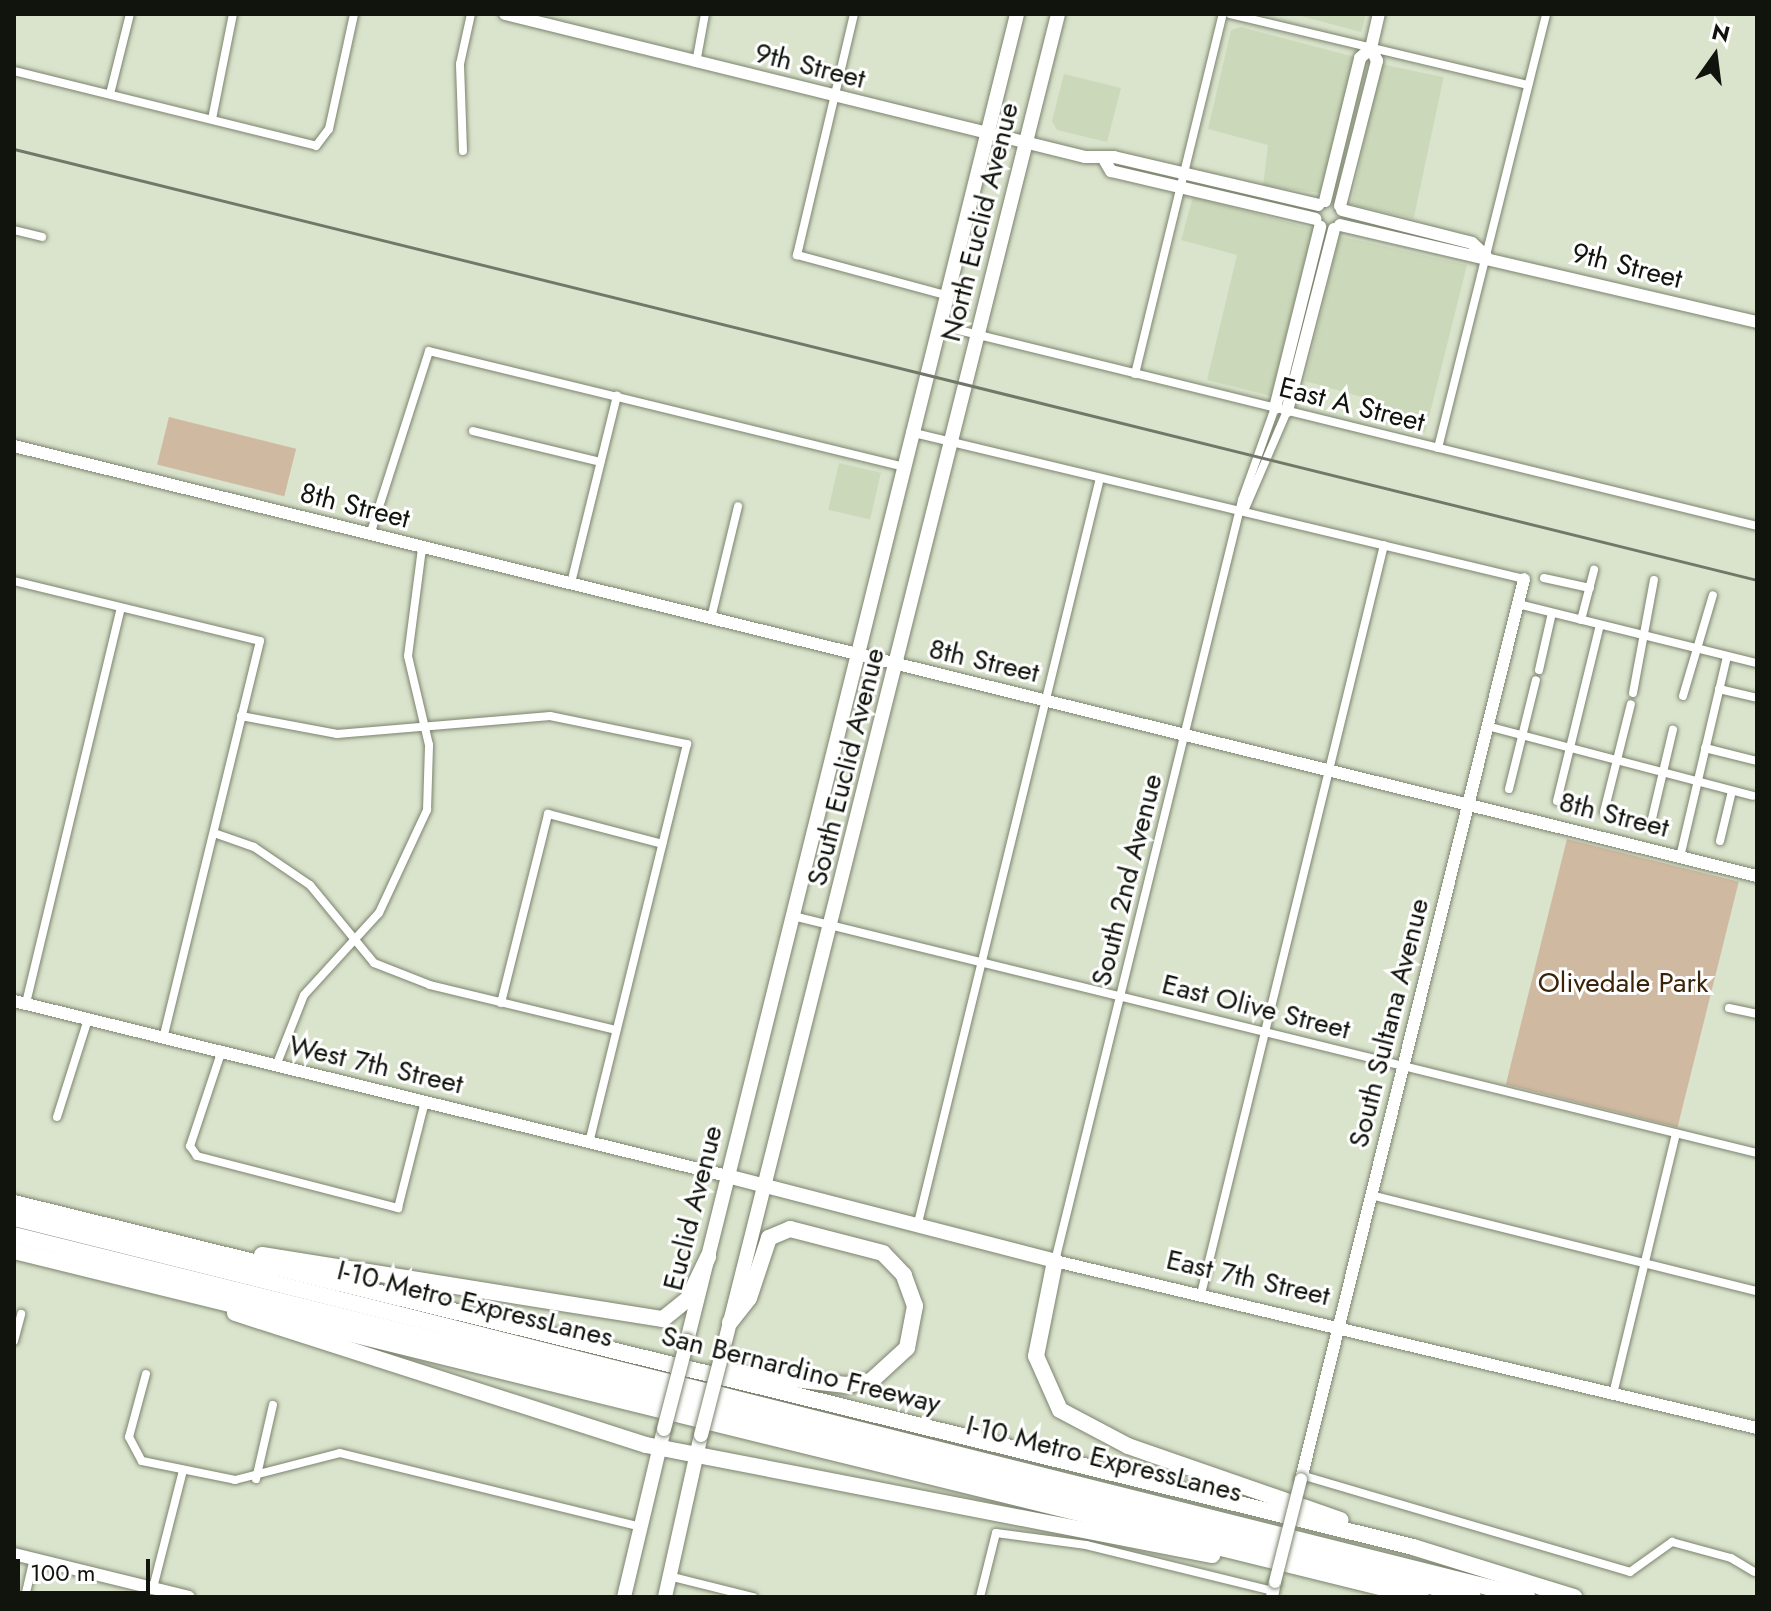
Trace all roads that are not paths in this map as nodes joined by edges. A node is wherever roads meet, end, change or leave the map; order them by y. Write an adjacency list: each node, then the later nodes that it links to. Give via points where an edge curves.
1 (130, 14): 19 (street)
2 (233, 14): 21 (street)
3 (354, 14): 21 (street, via 321,144)
4 (471, 14): 24 (street, via 460,64)
5 (505, 14): 14 (street, 9th Street)
6 (705, 14): 16 (street)
7 (854, 14): 20 (street)
8 (1017, 14): 22 (main road, North Euclid Avenue)
9 (1058, 14): 23 (main road, North Euclid Avenue)
10 (1223, 14): 26 (street)
11 (1230, 14): 15 (street)
12 (1379, 14): 15 (street)
13 (1546, 14): 18 (street)
14 (552, 20): 16 (street, 9th Street)
15 (1371, 48): 18 (street); 28 (street, via 1360,58); 29 (street, via 1377,61)
16 (696, 63): 20 (street, 9th Street)
17 (14, 71): 19 (street)
18 (1528, 85): 34 (street)
19 (110, 94): 21 (street)
20 (833, 96): 22 (street, 9th Street); 35 (street, via 797,255)
21 (212, 119)
22 (986, 134): 23 (street, 9th Street); 35 (main road, North Euclid Avenue)
23 (1026, 143): 25 (street, 9th Street); 38 (main road, North Euclid Avenue)
24 (463, 151)
25 (1105, 161): 26 (street, 9th Street); 27 (street, 9th Street, via 1111,171)
26 (1181, 172): 27 (street); 28 (street, 9th Street)
27 (1178, 187): 30 (street, 9th Street); 39 (street)
28 (1322, 203): 29 (street, 9th Street); 30 (street)
29 (1341, 208): 31 (street); 34 (street, 9th Street, via 1472,243)
30 (1317, 223): 31 (street, 9th Street); 41 (street)
31 (1337, 227): 34 (street, 9th Street, via 1469,259); 41 (street)
32 (14, 230): 33 (street)
33 (42, 237)
34 (1486, 256): 36 (street, 9th Street); 46 (street)
35 (945, 295): 37 (main road, North Euclid Avenue)
36 (1757, 322)
37 (937, 325): 38 (street, East A Street); 43 (main road, North Euclid Avenue)
38 (980, 336): 39 (street, East A Street); 44 (main road, North Euclid Avenue)
39 (1135, 374): 41 (street, East A Street)
40 (617, 396): 47 (street); 48 (street); 53 (street, via 429,351)
41 (1281, 410): 46 (street, East A Street); 51 (street, South 2nd Avenue)
42 (473, 431): 47 (street)
43 (910, 432): 44 (street); 48 (main road, South Euclid Avenue)
44 (954, 443): 49 (street); 75 (main road, South Euclid Avenue)
45 (14, 446): 53 (street, 8th Street)
46 (1438, 448): 52 (street, East A Street)
47 (600, 462): 61 (street)
48 (901, 466): 72 (main road, South Euclid Avenue)
49 (1100, 478): 51 (street); 82 (street)
50 (738, 506): 67 (street)
51 (1244, 511): 54 (street); 88 (street, South 2nd Avenue)
52 (1757, 526)
53 (370, 535): 55 (street, 8th Street)
54 (1384, 545): 58 (street); 94 (street)
55 (422, 548): 61 (street, 8th Street); 85 (street, via 408,656)
56 (1594, 570): 62 (street)
57 (1544, 578): 62 (street)
58 (1524, 579): 64 (street, South Sultana Avenue)
59 (1654, 580): 70 (street, via 1642,627)
60 (14, 581): 65 (street)
61 (571, 583): 67 (street, 8th Street)
62 (1590, 588): 68 (street)
63 (1713, 595): 71 (street)
64 (1518, 604): 66 (street); 86 (street, South Sultana Avenue)
65 (121, 608): 84 (street, via 260,641); 114 (street)
66 (1552, 613): 68 (street); 76 (street)
67 (711, 618): 72 (street, 8th Street)
68 (1581, 620): 69 (street)
69 (1600, 625): 70 (street); 90 (street)
70 (1647, 637): 71 (street); 79 (street)
71 (1695, 649): 73 (street); 80 (street)
72 (854, 654): 75 (street, 8th Street); 109 (main road, South Euclid Avenue)
73 (1727, 657): 74 (street); 78 (street)
74 (1757, 663)
75 (899, 665): 82 (street, 8th Street); 110 (main road, South Euclid Avenue)
76 (1539, 670)
77 (1536, 680): 89 (street)
78 (1719, 689): 81 (street); 91 (street)
79 (1633, 693)
80 (1683, 696)
81 (1757, 698)
82 (1045, 700): 88 (street, 8th Street); 112 (street)
83 (1631, 704): 92 (street)
84 (241, 716): 85 (street, via 337,734); 104 (street)
85 (424, 724): 106 (street, via 550,716 687,744); 111 (street, via 431,769 421,829 394,890)
86 (1487, 726): 89 (street); 101 (street, South Sultana Avenue)
87 (1673, 730): 95 (street)
88 (1185, 735): 94 (street, 8th Street); 113 (street, South 2nd Avenue)
89 (1523, 735): 90 (street); 97 (street)
90 (1570, 747): 92 (street); 100 (street)
91 (1705, 748): 93 (street); 96 (street)
92 (1618, 758): 95 (street); 102 (street)
93 (1757, 761)
94 (1329, 769): 101 (street, 8th Street); 120 (street)
95 (1663, 774): 96 (street); 103 (street)
96 (1698, 783): 98 (street); 107 (street)
97 (1509, 789)
98 (1732, 791): 99 (street); 105 (street)
99 (1753, 796)
100 (1557, 801)
101 (1468, 803): 107 (street, 8th Street); 124 (street, South Sultana Avenue)
102 (1604, 812)
103 (1650, 827)
104 (214, 833): 111 (street, via 283,864); 121 (street)
105 (1720, 841)
106 (662, 844): 115 (street, via 548,814); 119 (street)
107 (1680, 857): 108 (street, 8th Street)
108 (1757, 876)
109 (792, 916): 110 (street, East Olive Street); 125 (main road, South Euclid Avenue)
110 (832, 926): 112 (street, East Olive Street); 132 (main road, South Euclid Avenue)
111 (354, 941): 115 (street, via 374,963 400,975); 123 (street, via 304,995)
112 (981, 962): 113 (street, East Olive Street); 136 (street)
113 (1121, 997): 120 (street, East Olive Street); 141 (street, South 2nd Avenue)
114 (20, 1002): 118 (street, West 7th Street)
115 (501, 1003): 119 (street)
116 (1729, 1008): 117 (street)
117 (1757, 1014)
118 (88, 1019): 121 (street, West 7th Street); 127 (street)
119 (616, 1030): 129 (street)
120 (1265, 1032): 124 (street, East Olive Street); 144 (street)
121 (163, 1038): 122 (street, West 7th Street)
122 (221, 1053): 123 (street, West 7th Street); 126 (street, via 190,1146 197,1156 398,1208)
123 (276, 1066): 126 (street, West 7th Street)
124 (1403, 1066): 128 (street, East Olive Street); 133 (street, South Sultana Avenue)
125 (748, 1093): 131 (main road, Euclid Avenue)
126 (425, 1101): 129 (street, West 7th Street)
127 (57, 1117)
128 (1676, 1133): 130 (street, East Olive Street); 142 (street)
129 (589, 1142): 131 (street, West 7th Street)
130 (1757, 1153)
131 (727, 1176): 132 (main road, East 7th Street); 140 (main road, Euclid Avenue)
132 (768, 1189): 136 (main road, East 7th Street); 147 (main road)
133 (1371, 1195): 142 (street); 148 (street, South Sultana Avenue)
134 (14, 1203): 138 (highway, San Bernardino Freeway)
135 (14, 1218): 177 (highway, I-10 Metro ExpressLanes)
136 (916, 1228): 141 (main road, East 7th Street)
137 (14, 1235): 176 (highway, I-10 Metro ExpressLanes)
138 (180, 1245): 140 (highway, via 663,1319 688,1299); 150 (highway, San Bernardino Freeway)
139 (14, 1251): 145 (highway)
140 (708, 1257): 155 (main road, Euclid Avenue, bridge)
141 (1055, 1261): 144 (street, East 7th Street); 161 (highway, via 1036,1356 1046,1391 1068,1417 1162,1459)
142 (1644, 1263): 143 (street); 152 (street)
143 (1757, 1291)
144 (1201, 1294): 148 (street, East 7th Street)
145 (205, 1298): 155 (highway, via 266,1328); 163 (highway)
146 (21, 1314): 149 (street)
147 (730, 1322): 150 (highway, via 749,1298 769,1238 790,1229 883,1253 904,1275 915,1306 907,1348 871,1381 846,1385); 156 (main road, bridge)
148 (1338, 1326): 152 (street, East 7th Street); 158 (street, South Sultana Avenue)
149 (14, 1341)
150 (691, 1370): 161 (highway, San Bernardino Freeway)
151 (146, 1374): 157 (street, via 130,1448 142,1461)
152 (1613, 1394): 154 (street, East 7th Street)
153 (273, 1405): 159 (street)
154 (1757, 1428)
155 (660, 1448): 156 (highway); 160 (main road)
156 (695, 1456): 163 (highway, via 1210,1555); 166 (main road)
157 (183, 1470): 159 (street); 167 (street)
158 (1301, 1477): 165 (street, via 1630,1572 1641,1571 1658,1546 1672,1542); 168 (street, South Sultana Avenue, bridge)
159 (256, 1479): 160 (street, via 310,1456 340,1453)
160 (641, 1527): 171 (main road)
161 (1413, 1547): 178 (highway, San Bernardino Freeway)
162 (14, 1554): 164 (street)
163 (1266, 1558): 175 (highway)
164 (34, 1559): 167 (street); 169 (street)
165 (1754, 1572)
166 (669, 1576): 172 (main road); 173 (street)
167 (153, 1588): 170 (street)
168 (1273, 1590): 174 (street, via 1086,1545 996,1533)
169 (25, 1597)
170 (189, 1597)
171 (624, 1597)
172 (665, 1597)
173 (753, 1597)
174 (980, 1597)
175 (1421, 1597)
176 (1473, 1597)
177 (1527, 1597)
178 (1574, 1597)

